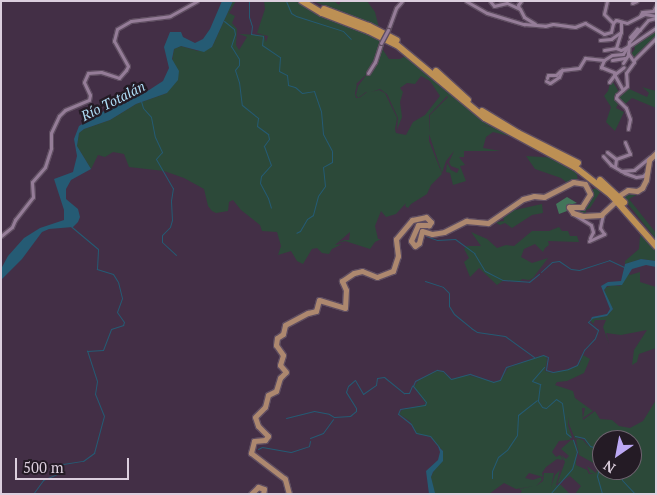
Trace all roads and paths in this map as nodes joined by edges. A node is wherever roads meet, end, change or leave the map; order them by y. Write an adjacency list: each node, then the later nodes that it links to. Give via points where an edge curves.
1 (196, 1): 50 (street, via 170,16 130,21 117,29 114,41 128,66 126,70 119,78 101,72 88,73 84,82 89,100 59,116 45,168 32,182 33,197 12,227)
2 (302, 1): 51 (highway, via 397,45 485,118 575,167 616,200)
3 (309, 1): 51 (highway, via 399,41 484,113 577,163 614,192)
4 (402, 1): 33 (street, bridge)
5 (466, 1): 17 (street, via 487,13)
6 (490, 1): 12 (street, via 494,6 507,3)
7 (521, 1): 12 (street)
8 (607, 1): 16 (street, via 604,14)
9 (637, 1): 10 (street)
10 (632, 3)
11 (656, 6): 13 (street, via 653,11 642,12)
12 (519, 8): 17 (street, via 525,18)
13 (640, 17): 14 (street, via 646,14); 15 (street)
14 (656, 17): 19 (street, via 648,20)
15 (621, 22): 16 (street, via 616,20); 20 (street)
16 (614, 23): 17 (street, via 610,32 604,34 585,23 575,27)
17 (535, 24)
18 (656, 28): 24 (street)
19 (640, 30): 21 (street, via 637,29); 24 (street)
20 (621, 32): 23 (street, via 611,39); 25 (street)
21 (630, 37)
22 (656, 38): 31 (street)
23 (600, 40)
24 (627, 47): 25 (street); 27 (street); 29 (street, via 623,54)
25 (616, 48): 26 (street)
26 (604, 50)
27 (628, 54): 28 (street); 31 (street)
28 (625, 58): 30 (street); 34 (street, via 624,65)
29 (604, 60): 32 (street, via 589,57 582,60 579,68); 34 (street, via 600,67)
30 (612, 60)
31 (634, 60): 36 (street, via 626,73 628,83)
32 (562, 70): 32 (street, via 559,77 550,83 546,79 548,75)
33 (368, 73)
34 (615, 74): 35 (street); 36 (street)
35 (609, 82)
36 (623, 90): 37 (street, via 616,94 616,98 626,108 630,119)
37 (628, 129)
38 (624, 142): 42 (street, via 630,154)
39 (607, 152): 42 (street)
40 (653, 155): 44 (street, via 634,170); 45 (main road)
41 (603, 156): 43 (street)
42 (616, 159): 43 (street)
43 (615, 167): 44 (street)
44 (621, 171): 45 (street, via 636,177)
45 (646, 173): 46 (main road, via 640,190 628,190)
46 (620, 196)
47 (615, 202): 49 (main road)
48 (576, 214): 49 (main road); 49 (street, via 592,227 589,241 604,234 600,228); 54 (main road, via 568,207 582,207 590,194 586,185 577,182 568,183 544,197 523,199 488,223 466,221 444,232 432,234 422,231 416,246 411,243 416,227 431,222 426,217 412,220 396,239 398,256 393,271 377,277 362,271 349,276 342,281 346,290 345,308 319,300 316,311 285,325 276,345 283,355 280,365 286,372 280,378 276,391 268,396 255,417 268,436 254,441 251,453 285,479)
49 (603, 214)
50 (1, 236)
51 (654, 242)
52 (251, 494): 53 (main road, via 261,487 264,490)
53 (262, 494)
54 (290, 494)

